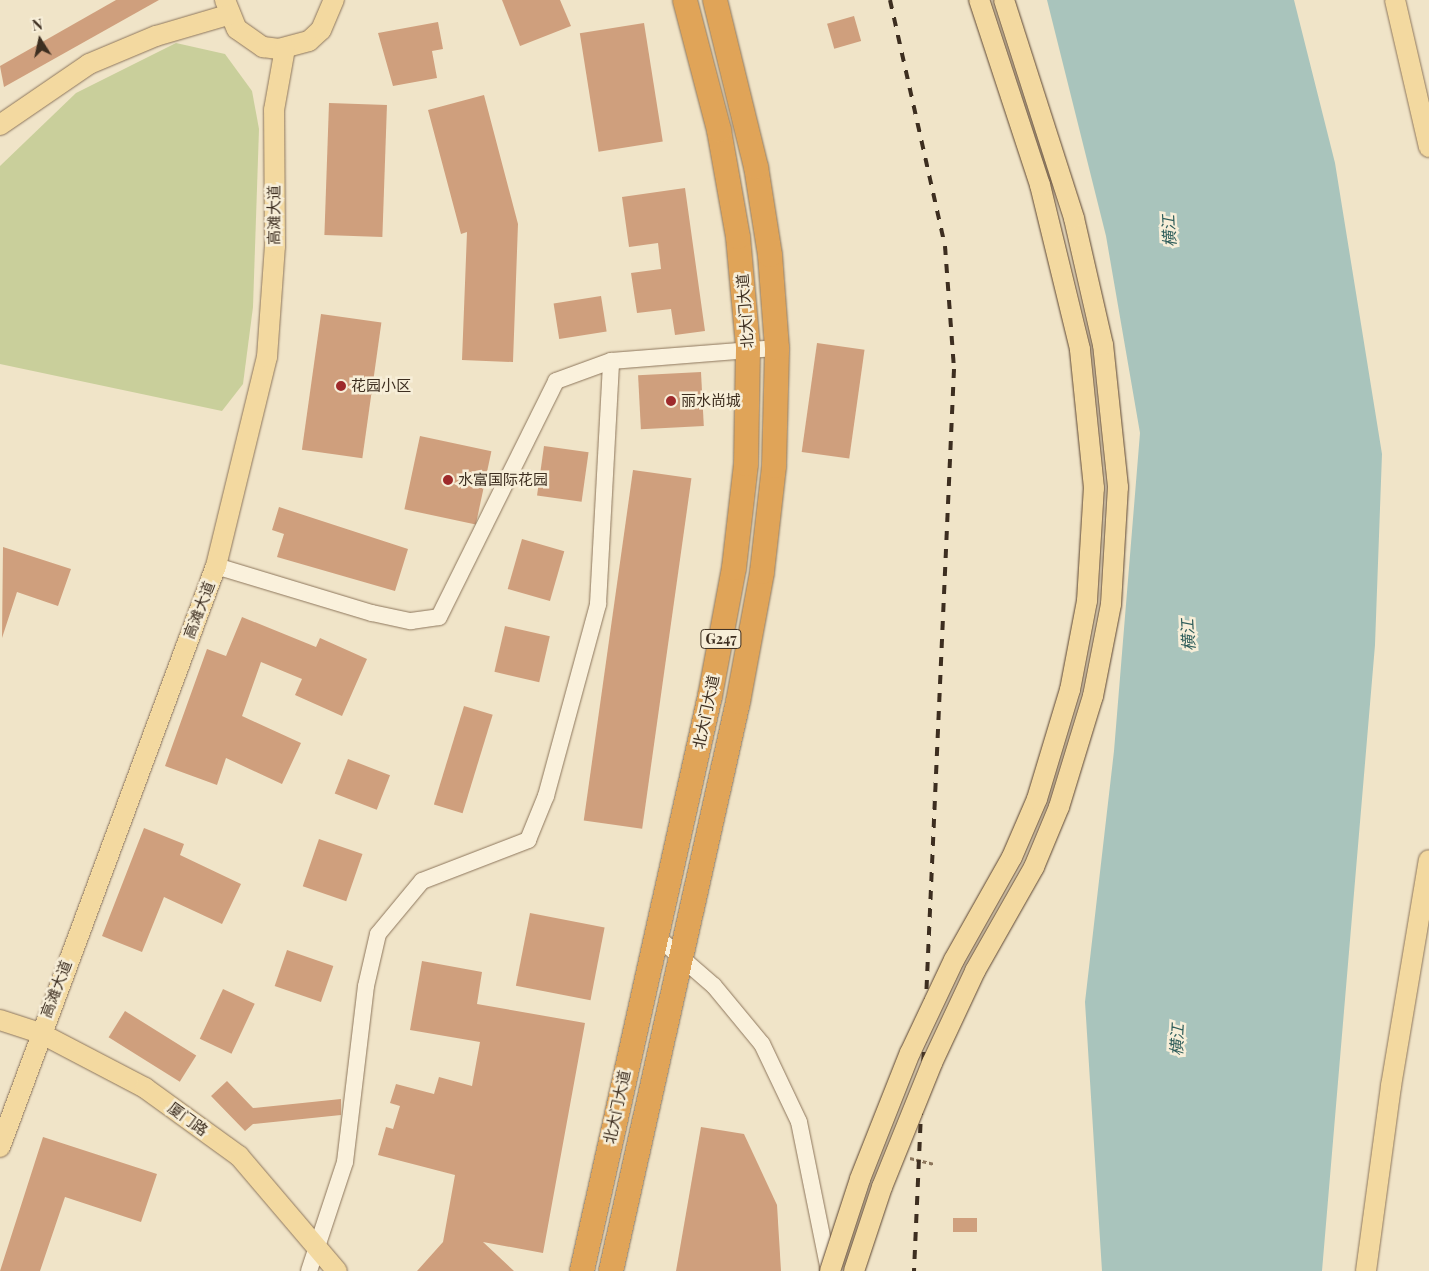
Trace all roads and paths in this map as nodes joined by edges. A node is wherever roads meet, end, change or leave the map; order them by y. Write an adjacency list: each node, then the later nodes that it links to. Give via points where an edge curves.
1 (334, 0): 8 (main road, via 321,30 309,40)
2 (685, 0): 12 (highway, 北大门大道 / G247, via 732,194)
3 (715, 0): 11 (highway, 北大门大道 / G247, via 758,182)
4 (979, 0): 26 (main road, bridge, via 1040,186 1080,349 1094,488 1087,601 1070,690 1037,799 1012,857 954,960 910,1053 860,1179)
5 (1004, 0): 27 (main road, bridge, via 1067,195 1103,345 1118,487 1111,604 1093,696 1058,808 1034,867 975,970 932,1062 882,1187)
6 (1395, 0): 10 (main road)
7 (227, 7): 8 (main road, via 248,40 263,46); 9 (main road, via 89,64)
8 (285, 48): 14 (main road, 高滩大道, via 274,110 274,246 267,357)
9 (0, 125)
10 (1429, 147)
11 (777, 348): 12 (street); 17 (highway, 北大门大道 / G247, via 774,466 762,572 738,702)
12 (748, 351): 13 (street); 16 (highway, 北大门大道 / G247, via 746,464 734,568 710,696)
13 (611, 361): 14 (street, via 556,381 439,617 411,621 372,613); 21 (street, via 598,604 546,796 528,840 422,881 378,934 366,986 345,1162)
14 (216, 566): 19 (main road, 高滩大道)
15 (1429, 860): 28 (main road, via 1390,1086)
16 (654, 934): 17 (street); 24 (highway, 北大门大道 / G247)
17 (678, 956): 25 (highway, 北大门大道 / G247); 26 (street, via 714,986 762,1044 799,1122)
18 (0, 1020): 19 (main road, 厦门路)
19 (40, 1033): 20 (main road, 高滩大道); 21 (main road, 厦门路, via 145,1088 240,1156)
20 (0, 1147)
21 (318, 1248): 22 (street); 23 (main road, 厦门路)
22 (309, 1271)
23 (337, 1271)
24 (582, 1271)
25 (611, 1271)
26 (829, 1271)
27 (854, 1271)
28 (1366, 1271)

